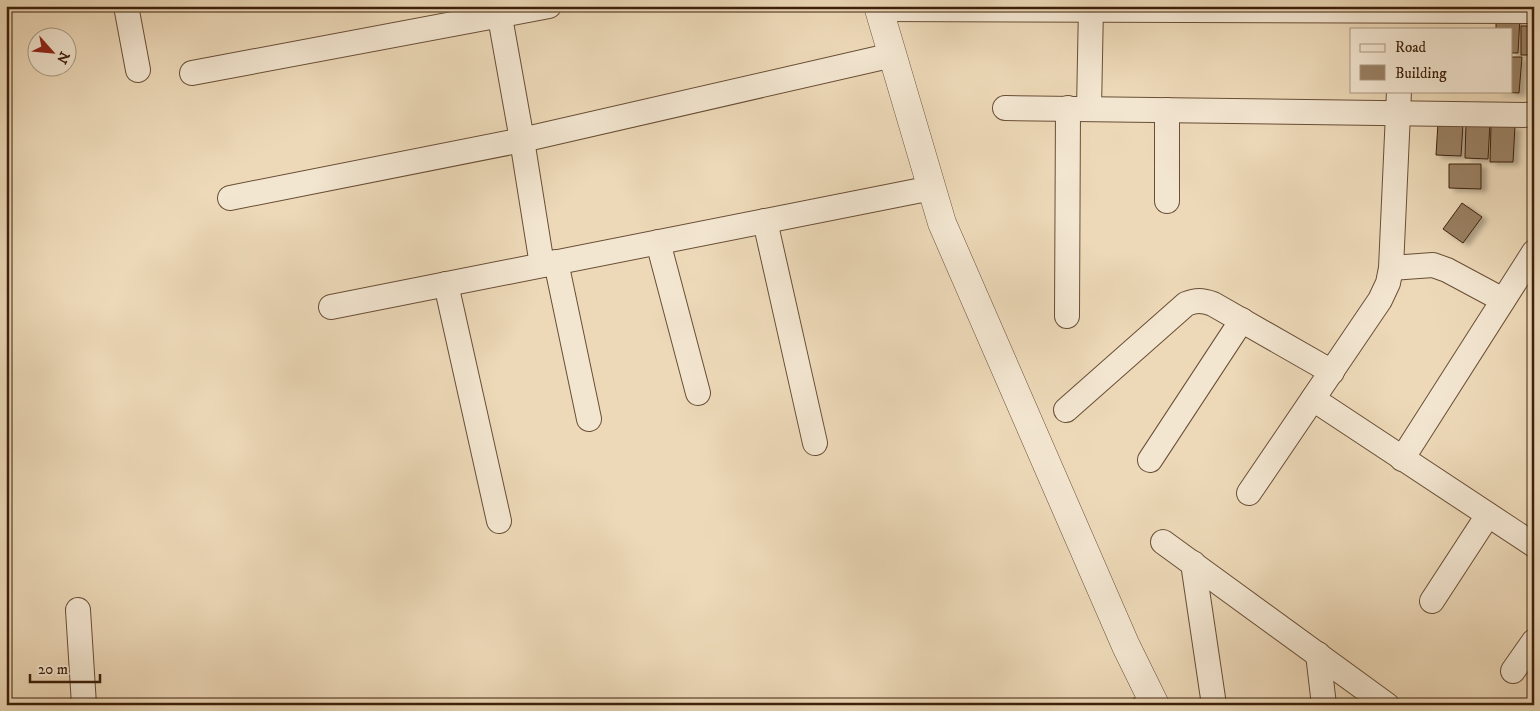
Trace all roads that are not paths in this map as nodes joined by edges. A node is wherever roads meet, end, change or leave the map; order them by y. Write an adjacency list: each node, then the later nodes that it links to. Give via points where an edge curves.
1 (126, 6): 9 (street)
2 (549, 6): 5 (street)
3 (879, 8): 4 (street); 8 (street)
4 (1090, 8): 7 (street); 13 (street)
5 (499, 11): 10 (street); 16 (street)
6 (1534, 11): 7 (street)
7 (1403, 15)
8 (893, 56): 16 (street); 17 (street)
9 (138, 70)
10 (192, 72)
11 (1399, 102): 14 (street); 15 (street); 24 (street)
12 (1005, 108): 13 (street)
13 (1079, 109): 14 (street); 28 (street)
14 (1167, 110): 19 (street)
15 (1534, 115)
16 (522, 140): 18 (street); 23 (street)
17 (932, 188): 20 (street); 49 (street, via 946,232 1126,646)
18 (230, 198)
19 (1167, 201)
20 (764, 221): 21 (street); 35 (street)
21 (658, 242): 23 (street); 31 (street)
22 (1534, 252): 26 (street)
23 (549, 264): 25 (street); 34 (street)
24 (1391, 268): 26 (street, via 1433,265); 30 (street, via 1380,300)
25 (446, 284): 27 (street); 40 (street)
26 (1503, 300): 36 (street)
27 (331, 307)
28 (1067, 316)
29 (1242, 320): 30 (street); 33 (street, via 1204,301 1186,304); 37 (street)
30 (1332, 372): 32 (street)
31 (698, 393)
32 (1313, 399): 36 (street); 38 (street)
33 (1066, 410)
34 (589, 419)
35 (815, 444)
36 (1402, 458): 39 (street)
37 (1150, 460)
38 (1249, 493)
39 (1488, 515): 42 (street); 44 (street)
40 (499, 521)
41 (1163, 542): 43 (street)
42 (1534, 545)
43 (1193, 563): 47 (street); 51 (street)
44 (1432, 601)
45 (78, 610): 50 (street)
46 (1534, 641): 48 (street)
47 (1318, 654): 52 (street); 53 (street)
48 (1512, 671)
49 (1147, 702)
50 (84, 705)
51 (1214, 705)
52 (1324, 705)
53 (1387, 705)

